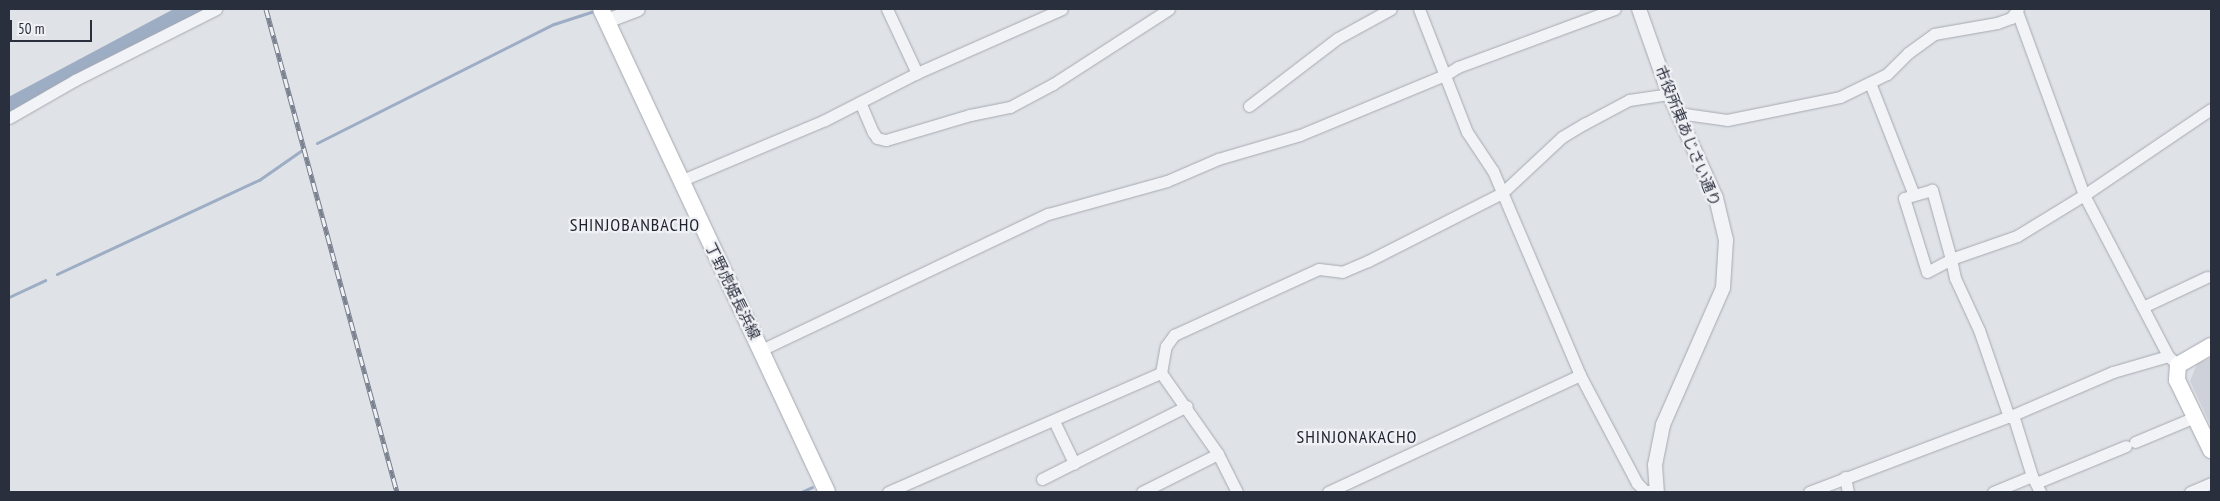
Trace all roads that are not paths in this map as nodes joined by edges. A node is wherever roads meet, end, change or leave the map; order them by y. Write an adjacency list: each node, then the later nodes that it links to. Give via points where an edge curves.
1 (216, 9): 20 (street, via 75,80)
2 (638, 9): 11 (street)
3 (887, 9): 12 (street)
4 (1062, 9): 12 (street)
5 (1169, 9): 16 (street, via 1053,84 1010,107 970,115 886,140 877,138 872,132)
6 (1391, 9): 17 (street, via 1338,38)
7 (1420, 9): 13 (street)
8 (1615, 9): 13 (street, via 1458,67)
9 (1639, 9): 15 (street, 市役所東あじさい通り)
10 (2017, 9): 14 (street, via 2011,18 1997,23 1934,34 1908,52 1887,74); 24 (street)
11 (604, 15): 21 (main road, 丁野虎姫長浜線)
12 (917, 73): 16 (street)
13 (1445, 75): 22 (street, via 1467,132); 29 (street, via 1300,135 1218,160 1167,181 1048,214)
14 (1870, 83): 19 (street, via 1840,98 1727,120); 23 (street)
15 (1669, 94): 19 (street, 市役所東あじさい通り); 22 (street, via 1629,100 1562,137)
16 (860, 102): 21 (street)
17 (1248, 106)
18 (2211, 109): 24 (street)
19 (1678, 113): 44 (street, 市役所東あじさい通り, via 1716,198 1726,240 1723,288 1663,425 1656,464)
20 (9, 118)
21 (680, 181): 29 (main road, 丁野虎姫長浜線)
22 (1502, 193): 31 (street, via 1368,261 1342,272 1319,269 1174,335 1166,346); 32 (street)
23 (1914, 195): 25 (street, via 1932,190); 25 (street, via 1904,198 1926,272)
24 (2084, 195): 25 (street, via 2017,236); 27 (street)
25 (1951, 258): 34 (street)
26 (2207, 277): 27 (street)
27 (2143, 307): 30 (street)
28 (2211, 346): 30 (main road)
29 (761, 350): 45 (main road, 丁野虎姫長浜線)
30 (2173, 361): 34 (street, via 2113,372); 35 (main road, via 2177,380)
31 (1161, 373): 33 (street); 36 (street)
32 (1580, 375): 44 (street, via 1637,483 1645,491); 49 (street)
33 (1186, 406): 38 (street); 39 (street)
34 (2011, 416): 40 (street); 43 (street)
35 (2195, 417): 37 (main road); 43 (street)
36 (1054, 421): 39 (street); 46 (street)
37 (2211, 450)
38 (1218, 454): 47 (street); 48 (street)
39 (1074, 463): 41 (street)
40 (1845, 477): 50 (street); 51 (street)
41 (1042, 479)
42 (2211, 482): 53 (street)
43 (2036, 484): 52 (street)
44 (1657, 491)
45 (827, 492)
46 (888, 492)
47 (1142, 492)
48 (1237, 492)
49 (1328, 492)
50 (1809, 492)
51 (1848, 492)
52 (1993, 492)
53 (2190, 492)

